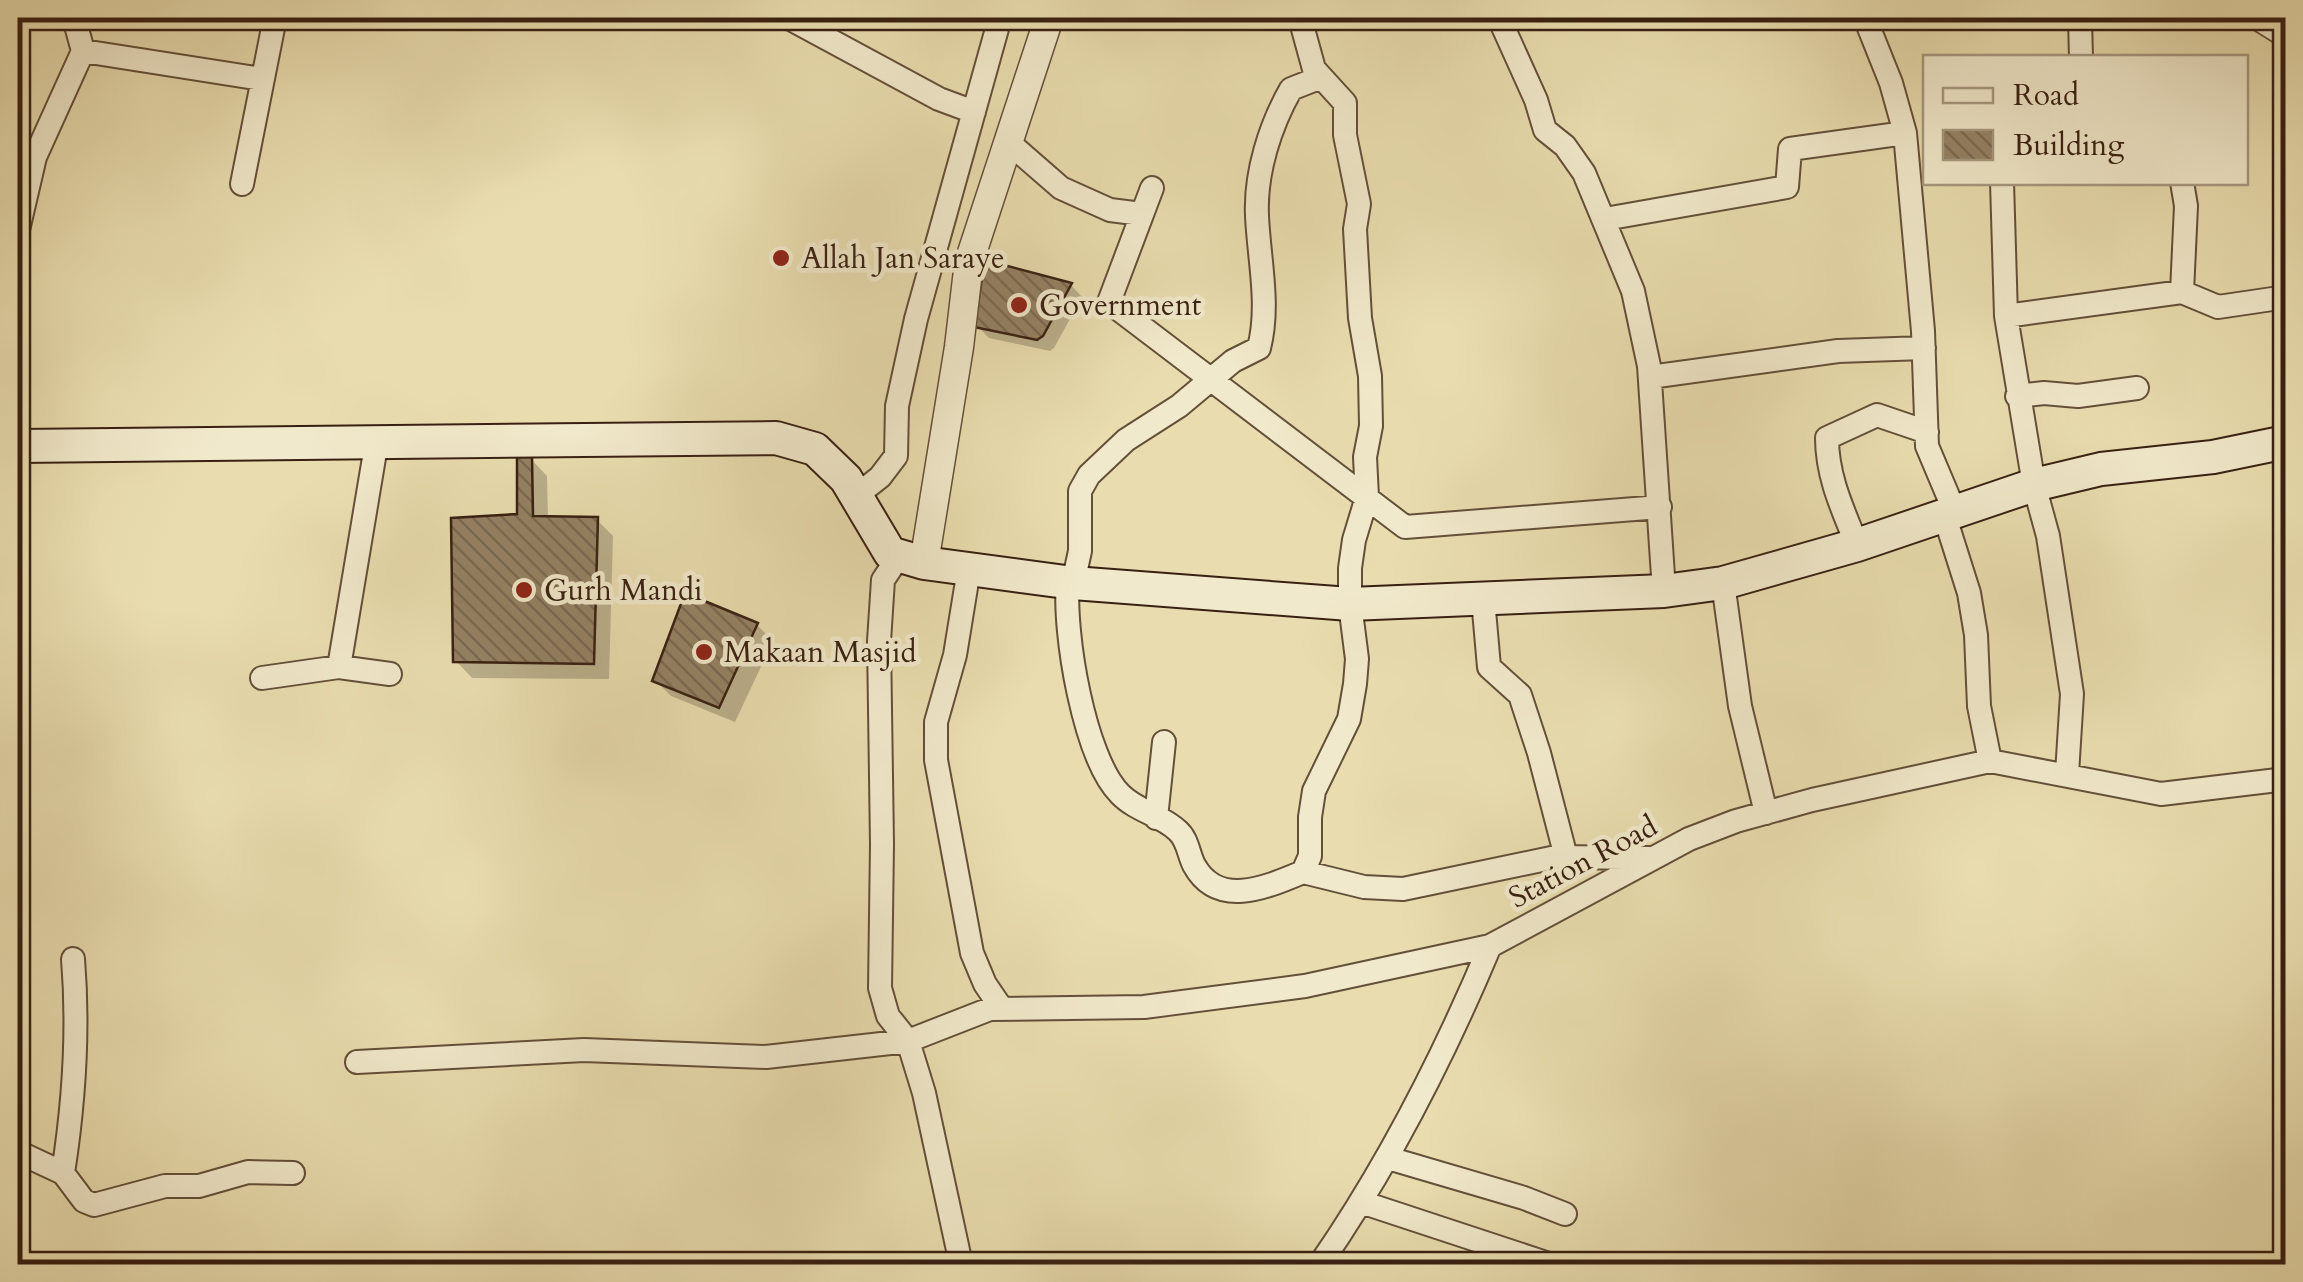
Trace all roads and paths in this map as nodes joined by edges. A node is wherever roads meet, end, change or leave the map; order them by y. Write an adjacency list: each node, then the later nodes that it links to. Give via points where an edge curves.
1 (74, 18): 12 (street)
2 (275, 18): 15 (street)
3 (789, 18): 16 (street)
4 (1000, 18): 16 (street)
5 (1049, 18): 18 (street)
6 (1300, 18): 14 (street)
7 (1499, 18): 24 (street, via 1546,130 1584,173)
8 (1865, 18): 17 (street)
9 (2080, 18): 13 (street)
10 (2262, 18): 11 (street)
11 (2286, 33)
12 (83, 50): 15 (street); 25 (street, via 35,157)
13 (2082, 55)
14 (1319, 78): 31 (street, via 1291,89 1262,164 1256,210 1265,325 1260,348); 40 (street, via 1345,103 1359,204 1360,318 1370,376)
15 (262, 79): 19 (street)
16 (974, 112): 39 (street, via 904,371 896,456)
17 (1905, 133): 24 (street, via 1790,149 1787,187); 29 (street)
18 (1008, 141): 23 (street, via 1061,188 1110,210); 44 (street, via 969,262 959,347)
19 (242, 184)
20 (2002, 185): 28 (street)
21 (2182, 185): 26 (street)
22 (1152, 188): 23 (street)
23 (1142, 214): 31 (street, via 1109,302)
24 (1604, 220): 30 (street, via 1632,291)
25 (18, 230)
26 (2182, 292): 27 (street, via 2218,307); 28 (street)
27 (2286, 296)
28 (2006, 316): 33 (street)
29 (1924, 348): 30 (street, via 1838,352); 34 (street)
30 (1650, 377): 41 (street)
31 (1212, 378): 40 (street); 46 (street, via 1089,475 1080,491 1080,551)
32 (2138, 388): 33 (street)
33 (2017, 396): 38 (street)
34 (1927, 432): 42 (street); 43 (street, via 1877,415 1828,438 1836,494)
35 (376, 440): 37 (main road); 39 (main road, via 776,438 816,449); 51 (street)
36 (2286, 442): 38 (main road)
37 (18, 446)
38 (2034, 485): 42 (main road); 56 (street, via 2072,694)
39 (856, 496): 44 (main road, via 890,553)
40 (1367, 497): 41 (street, via 1406,527); 50 (street, via 1354,540)
41 (1660, 507): 48 (street)
42 (1949, 512): 43 (main road); 55 (street, via 1976,635)
43 (1857, 545): 47 (main road)
44 (911, 560): 45 (main road); 66 (street, via 883,580 879,641 880,988 888,1016)
45 (969, 569): 46 (main road); 65 (street, via 956,654 936,722 936,760 972,952)
46 (1070, 582): 50 (main road); 59 (street, via 1068,631 1096,755 1122,797)
47 (1723, 583): 48 (main road); 58 (street, via 1740,706)
48 (1664, 591): 49 (main road)
49 (1483, 600): 50 (main road); 60 (street, via 1489,666 1520,694)
50 (1350, 604): 62 (street, via 1357,659 1349,719 1314,790)
51 (339, 668): 52 (street); 53 (street)
52 (390, 674)
53 (262, 678)
54 (1164, 742): 59 (street)
55 (1990, 761): 56 (street, Station Road); 58 (street, Station Road)
56 (2067, 774): 57 (street, Station Road, via 2161,794)
57 (2286, 779)
58 (1766, 813): 61 (street, Station Road)
59 (1156, 818): 62 (street, via 1178,830 1214,888 1239,893)
60 (1566, 857): 61 (street); 62 (street, via 1403,889)
61 (1654, 858): 63 (street, Station Road)
62 (1303, 872)
63 (1490, 946): 65 (street, Station Road, via 1305,986 1144,1007); 69 (street, via 1456,1029)
64 (74, 960): 70 (street, via 73,1108)
65 (1002, 1008): 66 (street, Station Road)
66 (908, 1041): 67 (street, Station Road, via 766,1057 584,1050); 74 (street)
67 (357, 1062)
68 (18, 1152): 70 (street)
69 (1388, 1158): 72 (street); 73 (street)
70 (63, 1173): 71 (street, via 94,1205 248,1172)
71 (293, 1173)
72 (1361, 1202): 75 (street); 76 (street)
73 (1565, 1214)
74 (961, 1264)
75 (1320, 1264)
76 (1549, 1264)

